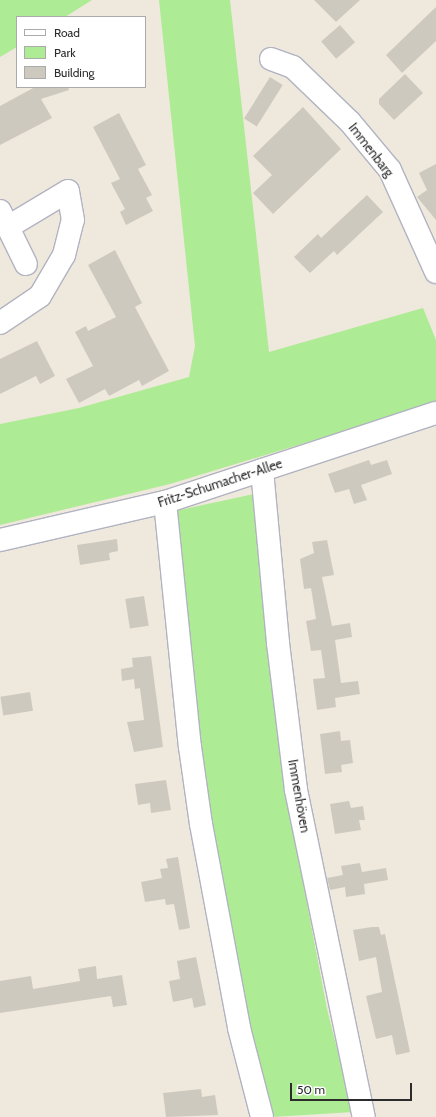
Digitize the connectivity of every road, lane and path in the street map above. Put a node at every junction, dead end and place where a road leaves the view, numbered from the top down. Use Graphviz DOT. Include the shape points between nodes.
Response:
graph roads {
  1 [pos="271,59"];
  2 [pos="4,219"];
  3 [pos="26,264"];
  4 [pos="436,272"];
  5 [pos="0,323"];
  6 [pos="436,413"];
  7 [pos="262,470"];
  8 [pos="165,502"];
  9 [pos="0,540"];
  10 [pos="262,1117"];
  11 [pos="364,1117"];
  1 -- 4 [label="street, Immenbarg" via="293,67 350,122 390,170"];
  2 -- 3 [label="street"];
  2 -- 5 [label="street" via="68,191 73,220 64,255 40,296"];
  6 -- 7 [label="street, Fritz-Schumacher-Allee"];
  7 -- 8 [label="street, Fritz-Schumacher-Allee"];
  7 -- 11 [label="street, Immenhöven" via="278,643 296,790"];
  8 -- 9 [label="street, Fritz-Schumacher-Allee"];
  8 -- 10 [label="street" via="190,747 201,824 239,1028"];
}
